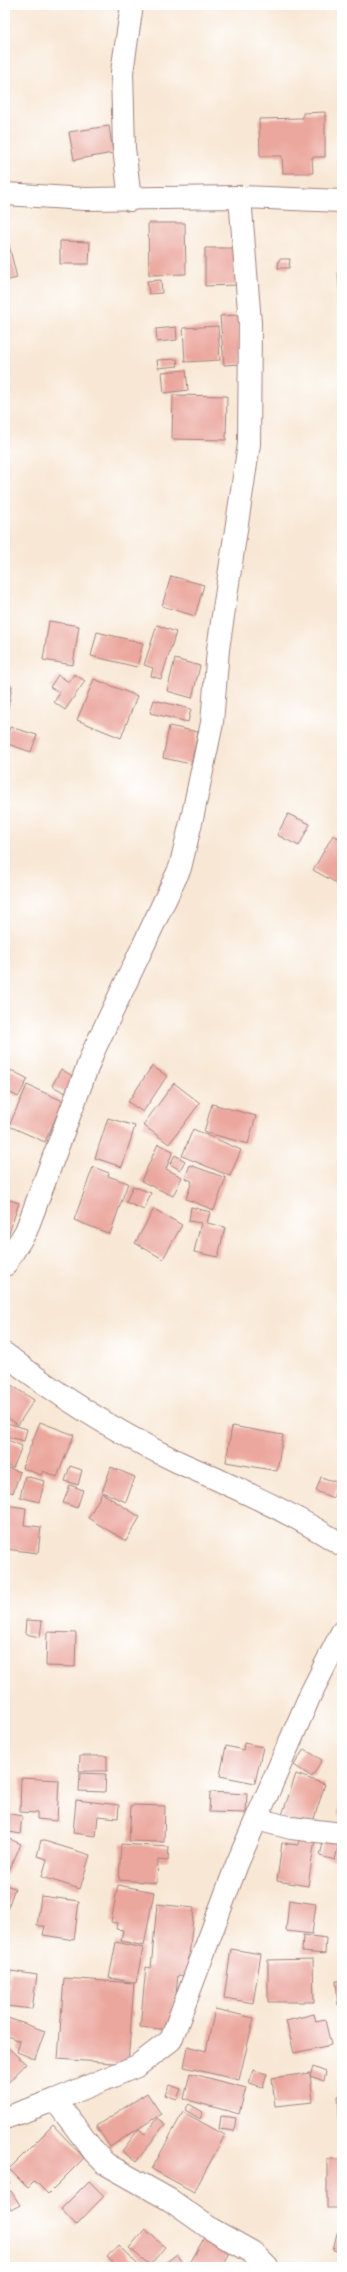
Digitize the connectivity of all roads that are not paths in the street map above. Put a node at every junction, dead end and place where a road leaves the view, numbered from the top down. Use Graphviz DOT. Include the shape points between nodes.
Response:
graph roads {
  1 [pos="132,5"];
  2 [pos="5,194"];
  3 [pos="240,197"];
  4 [pos="130,200"];
  5 [pos="342,201"];
  6 [pos="5,1265"];
  7 [pos="5,1354"];
  8 [pos="342,1545"];
  9 [pos="342,1632"];
  10 [pos="256,1819"];
  11 [pos="342,1834"];
  12 [pos="56,2100"];
  13 [pos="5,2118"];
  14 [pos="267,2267"];
  1 -- 4 [label="street" via="122,72 124,148"];
  2 -- 4 [label="street"];
  3 -- 4 [label="street"];
  3 -- 5 [label="street"];
  3 -- 6 [label="street" via="250,323 249,444 218,649 212,724 194,814 180,868 92,1052 26,1231"];
  7 -- 8 [label="street" via="92,1415 172,1459 304,1521"];
  9 -- 10 [label="street" via="311,1693"];
  10 -- 11 [label="street" via="291,1828"];
  10 -- 12 [label="street" via="170,2040 137,2066"];
  12 -- 13 [label="street"];
  12 -- 14 [label="street" via="106,2164 170,2200 211,2229 252,2252"];
}
